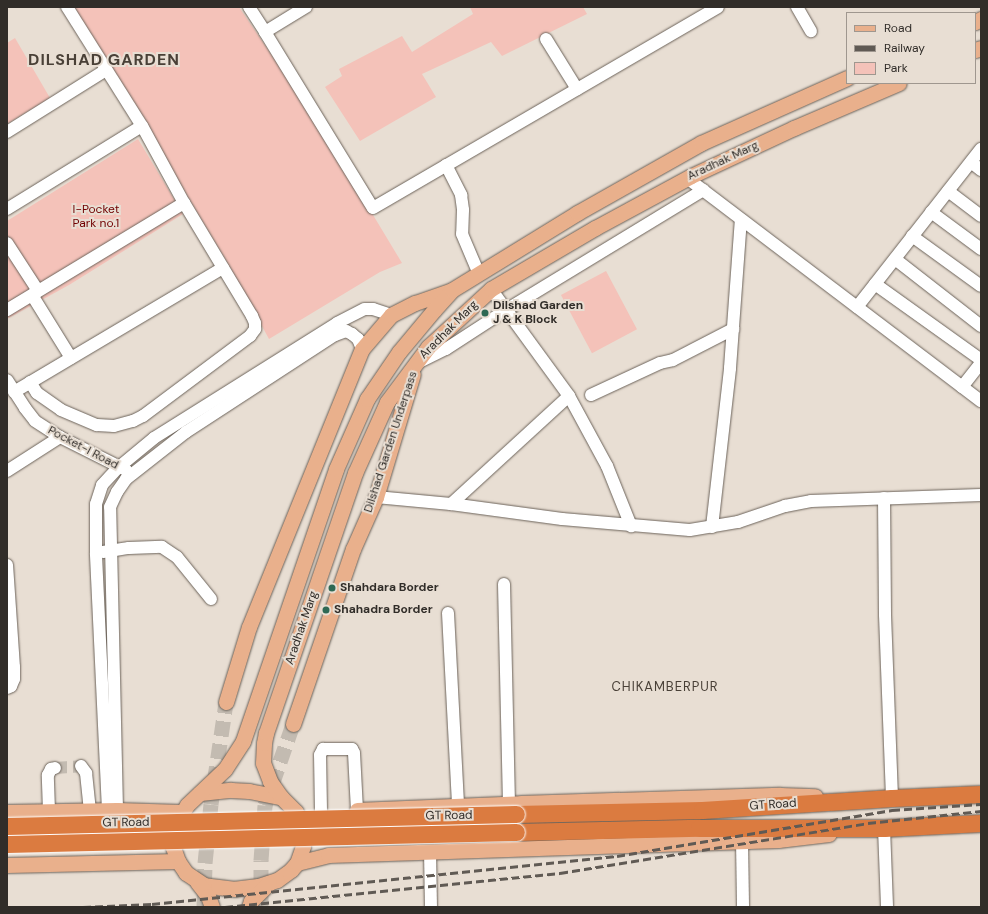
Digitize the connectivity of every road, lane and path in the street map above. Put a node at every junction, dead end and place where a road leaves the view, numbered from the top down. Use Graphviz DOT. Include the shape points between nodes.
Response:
graph roads {
  1 [pos="67,7"];
  2 [pos="249,7"];
  3 [pos="306,7"];
  4 [pos="718,7"];
  5 [pos="797,7"];
  6 [pos="811,31"];
  7 [pos="265,32"];
  8 [pos="546,39"];
  9 [pos="106,70"];
  10 [pos="846,78"];
  11 [pos="897,84"];
  12 [pos="577,90"];
  13 [pos="142,126"];
  14 [pos="7,132"];
  15 [pos="981,149"];
  16 [pos="677,156"];
  17 [pos="971,162"];
  18 [pos="446,165"];
  19 [pos="981,170"];
  20 [pos="687,178"];
  21 [pos="703,190"];
  22 [pos="948,191"];
  23 [pos="658,193"];
  24 [pos="184,203"];
  25 [pos="7,209"];
  26 [pos="931,212"];
  27 [pos="981,216"];
  28 [pos="741,219"];
  29 [pos="912,236"];
  30 [pos="7,243"];
  31 [pos="981,249"];
  32 [pos="895,259"];
  33 [pos="223,268"];
  34 [pos="479,274"];
  35 [pos="875,284"];
  36 [pos="981,286"];
  37 [pos="492,289"];
  38 [pos="452,290"];
  39 [pos="35,293"];
  40 [pos="857,307"];
  41 [pos="7,310"];
  42 [pos="506,310"];
  43 [pos="391,315"];
  44 [pos="981,326"];
  45 [pos="338,328"];
  46 [pos="733,329"];
  47 [pos="362,349"];
  48 [pos="71,358"];
  49 [pos="981,362"];
  50 [pos="416,363"];
  51 [pos="7,380"];
  52 [pos="30,382"];
  53 [pos="962,387"];
  54 [pos="14,392"];
  55 [pos="591,395"];
  56 [pos="569,396"];
  57 [pos="981,401"];
  58 [pos="203,414"];
  59 [pos="60,437"];
  60 [pos="119,467"];
  61 [pos="7,471"];
  62 [pos="134,473"];
  63 [pos="981,495"];
  64 [pos="376,497"];
  65 [pos="884,498"];
  66 [pos="451,504"];
  67 [pos="631,526"];
  68 [pos="712,527"];
  69 [pos="110,551"];
  70 [pos="96,553"];
  71 [pos="7,565"];
  72 [pos="504,584"];
  73 [pos="211,599"];
  74 [pos="448,613"];
  75 [pos="7,688"];
  76 [pos="226,702"];
  77 [pos="293,724"];
  78 [pos="81,766"];
  79 [pos="56,768"];
  80 [pos="200,793"];
  81 [pos="981,794"];
  82 [pos="281,797"];
  83 [pos="892,798"];
  84 [pos="458,806"];
  85 [pos="513,809"];
  86 [pos="90,810"];
  87 [pos="113,810"];
  88 [pos="357,810"];
  89 [pos="49,811"];
  90 [pos="321,811"];
  91 [pos="7,812"];
  92 [pos="181,812"];
  93 [pos="296,812"];
  94 [pos="981,823"];
  95 [pos="7,826"];
  96 [pos="882,828"];
  97 [pos="742,841"];
  98 [pos="7,844"];
  99 [pos="430,851"];
  100 [pos="178,861"];
  101 [pos="297,863"];
  102 [pos="7,865"];
  103 [pos="198,882"];
  104 [pos="269,883"];
  105 [pos="212,907"];
  106 [pos="249,907"];
  107 [pos="431,907"];
  108 [pos="743,907"];
  109 [pos="887,907"];
  1 -- 9 [label="street"];
  2 -- 7 [label="street"];
  3 -- 7 [label="street"];
  4 -- 12 [label="street"];
  5 -- 6 [label="street"];
  7 -- 18 [label="street" via="373,208"];
  8 -- 12 [label="street"];
  9 -- 13 [label="street"];
  9 -- 14 [label="street"];
  10 -- 16 [label="main road, Aradhak Marg" via="700,143"];
  11 -- 20 [label="main road, Aradhak Marg"];
  12 -- 18 [label="street"];
  13 -- 24 [label="street"];
  13 -- 25 [label="street"];
  15 -- 17 [label="street"];
  16 -- 23 [label="main road" via="687,158 689,164 666,179"];
  16 -- 34 [label="main road, Aradhak Marg" via="577,213"];
  17 -- 19 [label="street"];
  17 -- 22 [label="street"];
  18 -- 34 [label="street" via="461,195 462,234"];
  20 -- 21 [label="street"];
  20 -- 23 [label="main road, Aradhak Marg"];
  21 -- 28 [label="street"];
  21 -- 42 [label="street"];
  22 -- 26 [label="street"];
  22 -- 27 [label="street"];
  23 -- 37 [label="main road, Aradhak Marg"];
  24 -- 33 [label="street"];
  24 -- 39 [label="street"];
  26 -- 29 [label="street"];
  26 -- 31 [label="street"];
  28 -- 40 [label="street"];
  28 -- 46 [label="street"];
  29 -- 32 [label="street"];
  29 -- 36 [label="street"];
  30 -- 39 [label="street"];
  32 -- 35 [label="street"];
  32 -- 44 [label="street"];
  33 -- 48 [label="street"];
  33 -- 52 [label="street" via="252,316 255,328 250,336 143,416 114,426 97,425 61,410 37,393"];
  34 -- 38 [label="main road, Aradhak Marg"];
  35 -- 40 [label="street"];
  35 -- 49 [label="street"];
  37 -- 42 [label="street"];
  37 -- 50 [label="main road, Aradhak Marg" via="428,347"];
  38 -- 43 [label="main road, Aradhak Marg" via="415,303"];
  38 -- 80 [label="main road, Aradhak Marg" via="399,352 367,399 336,469 243,741 225,770"];
  39 -- 41 [label="street"];
  39 -- 48 [label="street"];
  40 -- 53 [label="street"];
  42 -- 50 [label="street" via="446,348"];
  42 -- 56 [label="street"];
  43 -- 45 [label="street" via="365,309"];
  43 -- 47 [label="main road, Aradhak Marg"];
  45 -- 47 [label="street" via="352,334"];
  45 -- 58 [label="street"];
  46 -- 55 [label="street" via="673,360 660,363"];
  46 -- 68 [label="street"];
  47 -- 76 [label="main road" via="249,628"];
  48 -- 52 [label="street"];
  49 -- 53 [label="street"];
  50 -- 64 [label="main road, Dilshad Garden Underpass"];
  50 -- 82 [label="main road, Aradhak Marg" via="387,402 355,473 266,734 263,753 265,767 270,781"];
  51 -- 54 [label="street, Pocket-I Road"];
  52 -- 54 [label="street"];
  53 -- 57 [label="street"];
  54 -- 59 [label="street, Pocket-I Road" via="24,408 36,420"];
  56 -- 66 [label="street"];
  56 -- 67 [label="street" via="607,466"];
  58 -- 60 [label="street" via="154,438"];
  58 -- 62 [label="street" via="186,432"];
  59 -- 60 [label="street, Pocket-I Road"];
  59 -- 61 [label="street"];
  60 -- 62 [label="street, Pocket-I Road"];
  60 -- 70 [label="street" via="102,485 98,494"];
  62 -- 69 [label="street" via="126,479 110,507"];
  63 -- 65 [label="street"];
  64 -- 66 [label="street"];
  64 -- 77 [label="main road, Dilshad Garden Underpass" via="353,549"];
  65 -- 68 [label="street" via="811,501"];
  65 -- 83 [label="street" via="885,615"];
  66 -- 67 [label="street"];
  67 -- 68 [label="street" via="690,530"];
  69 -- 70 [label="street"];
  69 -- 73 [label="street" via="162,547 177,557"];
  69 -- 87 [label="street" via="115,651"];
  70 -- 87 [label="street"];
  71 -- 75 [label="street" via="14,679"];
  72 -- 85 [label="street"];
  74 -- 84 [label="street"];
  78 -- 86 [label="street" via="86,773"];
  79 -- 89 [label="street" via="51,769 48,775"];
  80 -- 82 [label="main road" via="231,790"];
  80 -- 92 [label="main road"];
  81 -- 83 [label="highway, GT Road"];
  82 -- 93 [label="main road"];
  83 -- 85 [label="main road, GT Road" via="780,795"];
  83 -- 85 [label="highway, GT Road" via="702,810 598,813"];
  84 -- 85 [label="main road, GT Road"];
  84 -- 88 [label="main road, GT Road"];
  85 -- 95 [label="highway, GT Road, bridge"];
  86 -- 87 [label="main road, GT Road"];
  86 -- 89 [label="main road, GT Road"];
  87 -- 92 [label="main road, GT Road"];
  88 -- 90 [label="main road, GT Road"];
  88 -- 90 [label="street" via="354,753 352,750 323,749 320,755"];
  89 -- 91 [label="main road, GT Road"];
  90 -- 93 [label="main road, GT Road"];
  92 -- 100 [label="main road" via="173,832 173,847"];
  93 -- 101 [label="main road" via="302,824 304,837"];
  94 -- 96 [label="highway, GT Road"];
  96 -- 97 [label="main road, GT Road" via="778,840"];
  96 -- 98 [label="highway, GT Road, bridge" via="699,828"];
  96 -- 109 [label="street"];
  97 -- 99 [label="main road, GT Road"];
  97 -- 108 [label="street"];
  99 -- 101 [label="main road, GT Road" via="328,855"];
  99 -- 107 [label="street"];
  100 -- 102 [label="main road"];
  100 -- 103 [label="main road" via="186,873"];
  101 -- 104 [label="main road" via="285,876"];
  103 -- 104 [label="main road" via="212,887 235,889"];
  103 -- 105 [label="main road"];
  104 -- 106 [label="main road" via="251,901"];
}
